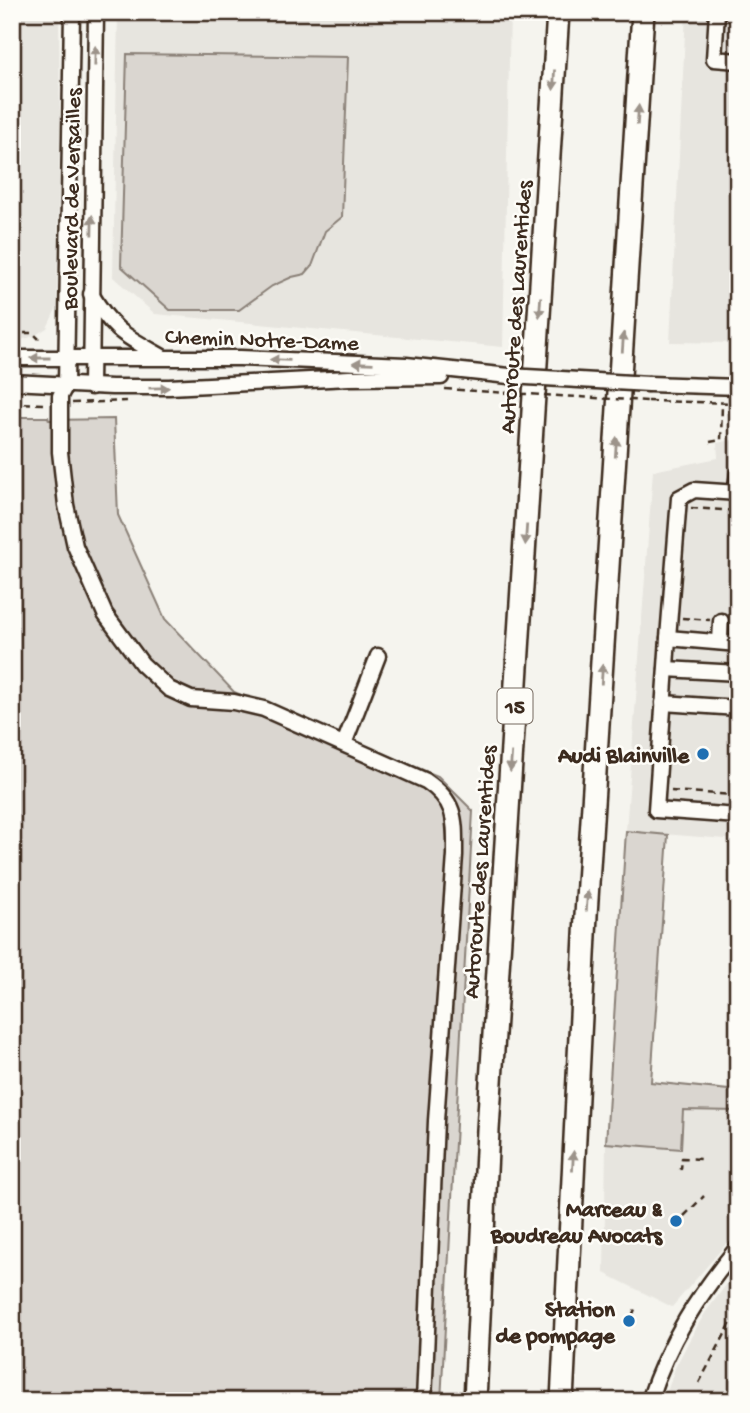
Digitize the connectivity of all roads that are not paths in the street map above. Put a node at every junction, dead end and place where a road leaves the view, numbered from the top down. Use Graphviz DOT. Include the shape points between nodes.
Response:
graph roads {
  1 [pos="72,12"];
  2 [pos="96,12"];
  3 [pos="558,12"];
  4 [pos="643,12"];
  5 [pos="717,12"];
  6 [pos="738,61"];
  7 [pos="91,293"];
  8 [pos="12,358"];
  9 [pos="67,358"];
  10 [pos="90,358"];
  11 [pos="164,358"];
  12 [pos="509,376"];
  13 [pos="12,382"];
  14 [pos="66,385"];
  15 [pos="91,387"];
  16 [pos="738,387"];
  17 [pos="738,474"];
  18 [pos="737,493"];
  19 [pos="721,621"];
  20 [pos="668,638"];
  21 [pos="720,642"];
  22 [pos="738,644"];
  23 [pos="378,656"];
  24 [pos="666,669"];
  25 [pos="738,673"];
  26 [pos="663,703"];
  27 [pos="735,712"];
  28 [pos="344,744"];
  29 [pos="738,816"];
  30 [pos="738,1247"];
  31 [pos="424,1401"];
  32 [pos="475,1401"];
  33 [pos="562,1401"];
  34 [pos="649,1401"];
  1 -- 9 [label="street, Boulevard de Versailles"];
  7 -- 2 [label="street, Boulevard de Versailles, one-way"];
  3 -- 32 [label="highway, Autoroute des Laurentides / 15, one-way"];
  33 -- 4 [label="highway, one-way" via="586,915"];
  5 -- 6 [label="street" via="714,59"];
  7 -- 10 [label="street, Boulevard de Versailles"];
  7 -- 11 [label="street" via="121,334"];
  9 -- 8 [label="street, Chemin Notre-Dame, one-way"];
  9 -- 10 [label="street, Chemin Notre-Dame"];
  9 -- 14 [label="street, Boulevard de Versailles"];
  10 -- 11 [label="street, Chemin Notre-Dame"];
  10 -- 15 [label="street, Boulevard de Versailles"];
  12 -- 11 [label="street, Chemin Notre-Dame, one-way" via="406,365"];
  15 -- 12 [label="street, Chemin Notre-Dame, one-way"];
  12 -- 16 [label="street, Chemin Notre-Dame, bridge"];
  13 -- 14 [label="street, Chemin Notre-Dame"];
  14 -- 15 [label="street, Chemin Notre-Dame"];
  14 -- 28 [label="street, Boulevard de Versailles" via="60,396 60,452 69,524 88,580 130,651 180,695 249,705"];
  17 -- 18 [label="street"];
  18 -- 20 [label="street" via="694,490 679,498"];
  19 -- 21 [label="street"];
  20 -- 21 [label="street"];
  20 -- 24 [label="street"];
  21 -- 22 [label="street"];
  23 -- 28 [label="street"];
  24 -- 25 [label="street"];
  24 -- 26 [label="street"];
  26 -- 27 [label="street"];
  26 -- 29 [label="street" via="656,810"];
  28 -- 31 [label="street, Boulevard de Versailles" via="426,780 444,795 454,816"];
  30 -- 34 [label="street" via="684,1321"];
}
